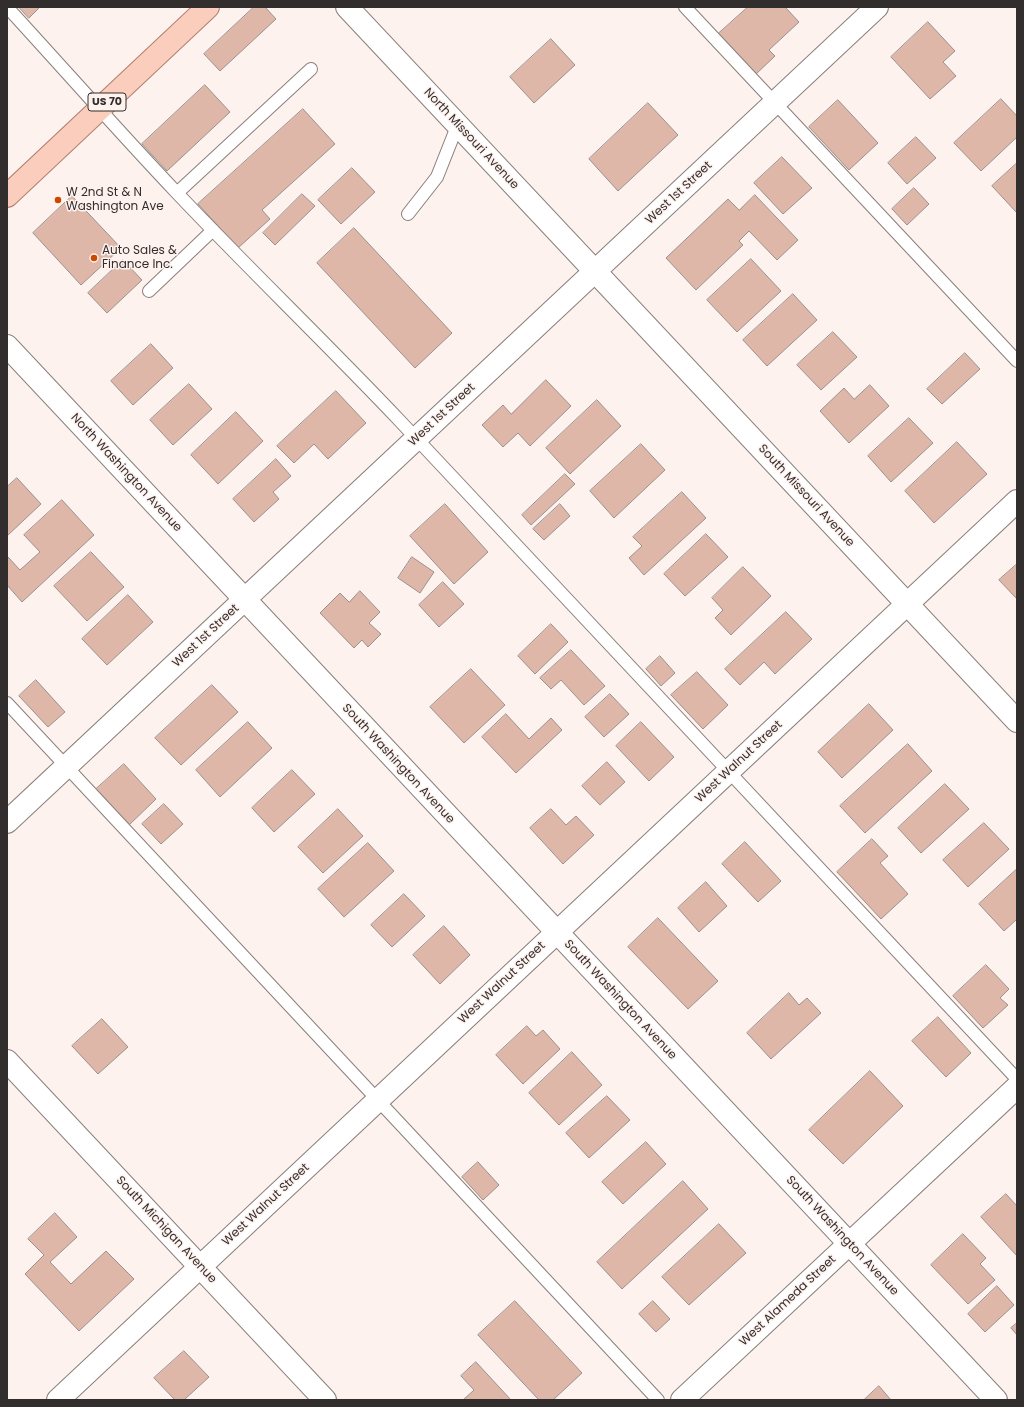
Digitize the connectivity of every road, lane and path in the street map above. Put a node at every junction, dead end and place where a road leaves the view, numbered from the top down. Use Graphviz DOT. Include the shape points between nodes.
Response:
graph roads {
  1 [pos="7,7"];
  2 [pos="208,7"];
  3 [pos="347,7"];
  4 [pos="685,7"];
  5 [pos="877,7"];
  6 [pos="311,70"];
  7 [pos="775,103"];
  8 [pos="99,110"];
  9 [pos="458,124"];
  10 [pos="177,193"];
  11 [pos="7,196"];
  12 [pos="408,214"];
  13 [pos="213,230"];
  14 [pos="596,271"];
  15 [pos="149,291"];
  16 [pos="7,346"];
  17 [pos="1017,361"];
  18 [pos="416,439"];
  19 [pos="1017,501"];
  20 [pos="245,600"];
  21 [pos="907,604"];
  22 [pos="7,703"];
  23 [pos="1017,721"];
  24 [pos="67,767"];
  25 [pos="728,772"];
  26 [pos="7,822"];
  27 [pos="557,932"];
  28 [pos="7,1061"];
  29 [pos="1017,1079"];
  30 [pos="1017,1087"];
  31 [pos="378,1100"];
  32 [pos="850,1244"];
  33 [pos="200,1267"];
  34 [pos="58,1400"];
  35 [pos="325,1400"];
  36 [pos="658,1400"];
  37 [pos="682,1400"];
  38 [pos="996,1400"];
  1 -- 8 [label="lane"];
  2 -- 8 [label="main road, US 70"];
  3 -- 9 [label="street, North Missouri Avenue"];
  4 -- 7 [label="lane"];
  5 -- 7 [label="street, West 1st Street"];
  6 -- 10 [label="lane"];
  7 -- 14 [label="street, West 1st Street"];
  7 -- 17 [label="lane"];
  8 -- 10 [label="lane"];
  8 -- 11 [label="main road, US 70"];
  9 -- 12 [label="lane" via="437,177"];
  9 -- 14 [label="street, North Missouri Avenue"];
  10 -- 13 [label="lane"];
  13 -- 15 [label="lane"];
  13 -- 18 [label="lane"];
  14 -- 18 [label="street, West 1st Street"];
  14 -- 21 [label="street, South Missouri Avenue"];
  16 -- 20 [label="street, North Washington Avenue"];
  18 -- 20 [label="street, West 1st Street"];
  18 -- 25 [label="lane"];
  19 -- 21 [label="street, West Walnut Street"];
  20 -- 24 [label="street, West 1st Street"];
  20 -- 27 [label="street, South Washington Avenue"];
  21 -- 23 [label="street, South Missouri Avenue"];
  21 -- 25 [label="street, West Walnut Street"];
  22 -- 24 [label="lane"];
  24 -- 26 [label="street, West 1st Street"];
  24 -- 31 [label="lane"];
  25 -- 27 [label="street, West Walnut Street"];
  25 -- 29 [label="lane"];
  27 -- 31 [label="street, West Walnut Street"];
  27 -- 32 [label="street, South Washington Avenue"];
  28 -- 33 [label="street, South Michigan Avenue"];
  30 -- 32 [label="street, West Alameda Street"];
  31 -- 33 [label="street, West Walnut Street"];
  31 -- 36 [label="lane"];
  32 -- 37 [label="street, West Alameda Street"];
  32 -- 38 [label="street, South Washington Avenue"];
  33 -- 34 [label="street, West Walnut Street"];
  33 -- 35 [label="street, South Michigan Avenue"];
}
